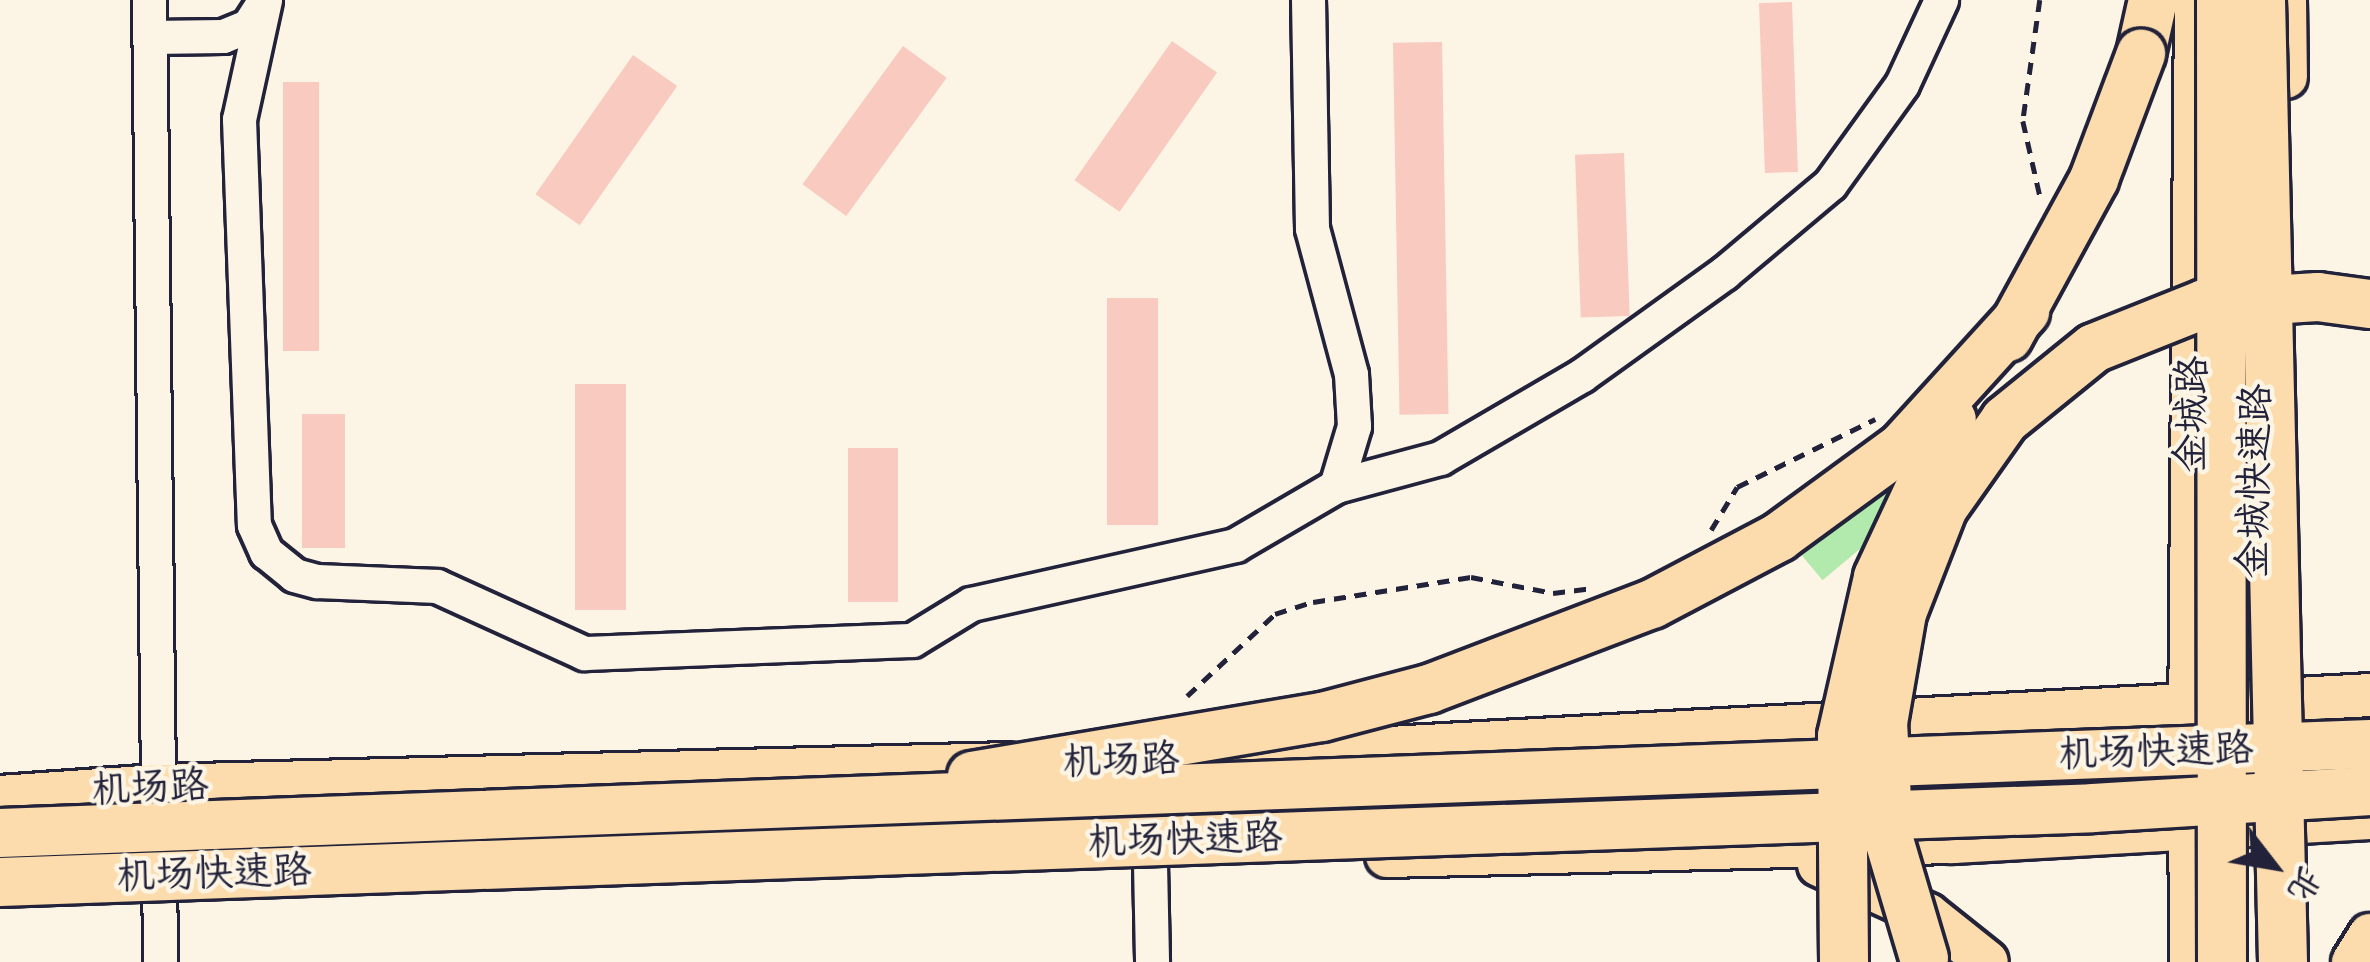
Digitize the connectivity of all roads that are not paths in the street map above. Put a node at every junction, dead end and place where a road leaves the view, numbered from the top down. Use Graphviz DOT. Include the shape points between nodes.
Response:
graph roads {
  1 [pos="149,0"];
  2 [pos="265,0"];
  3 [pos="1308,0"];
  4 [pos="1941,0"];
  5 [pos="2153,0"];
  6 [pos="2196,0"];
  7 [pos="2221,0"];
  8 [pos="2260,0"];
  9 [pos="2285,0"];
  10 [pos="149,37"];
  11 [pos="2370,304"];
  12 [pos="2025,312"];
  13 [pos="1336,486"];
  14 [pos="2370,694"];
  15 [pos="2294,697"];
  16 [pos="2190,704"];
  17 [pos="2370,744"];
  18 [pos="1148,760"];
  19 [pos="158,786"];
  20 [pos="2370,791"];
  21 [pos="0,797"];
  22 [pos="864,802"];
  23 [pos="2093,808"];
  24 [pos="2370,814"];
  25 [pos="2291,822"];
  26 [pos="2190,827"];
  27 [pos="0,833"];
  28 [pos="1760,848"];
  29 [pos="1149,862"];
  30 [pos="0,881"];
  31 [pos="158,890"];
  32 [pos="0,897"];
  33 [pos="2370,935"];
  34 [pos="160,962"];
  35 [pos="1152,962"];
  36 [pos="1844,962"];
  37 [pos="1926,962"];
  38 [pos="1987,962"];
  39 [pos="2192,962"];
  40 [pos="2222,962"];
  41 [pos="2250,962"];
  42 [pos="2286,962"];
  43 [pos="2353,962"];
  1 -- 10 [label="street"];
  2 -- 10 [label="street" via="248,26 223,36"];
  2 -- 13 [label="street" via="239,119 254,525 266,552 294,575 437,586 584,653 912,640 971,604 1235,545"];
  3 -- 13 [label="street" via="1312,228 1352,374 1354,426"];
  4 -- 13 [label="street" via="1902,84 1830,184 1724,273 1582,375 1440,458"];
  5 -- 12 [label="highway, bridge" via="2094,179"];
  6 -- 16 [label="main road, 金城路"];
  7 -- 40 [label="highway, 金城快速路, bridge"];
  8 -- 41 [label="highway, 金城快速路, bridge"];
  8 -- 42 [label="highway, bridge"];
  9 -- 15 [label="main road"];
  10 -- 19 [label="street"];
  11 -- 37 [label="highway, bridge" via="2318,297 2204,304 2094,348 2005,420 1942,508 1902,613 1883,723 1889,840"];
  12 -- 22 [label="highway, bridge" via="1902,447 1779,537 1652,604 1448,682 1322,717 1027,763"];
  12 -- 36 [label="highway, bridge" via="1931,450 1878,578 1842,736"];
  14 -- 15 [label="main road, 机场路"];
  15 -- 16 [label="main road, 机场路"];
  15 -- 25 [label="main road"];
  16 -- 18 [label="main road, 机场路"];
  16 -- 26 [label="main road, 金城路"];
  17 -- 22 [label="highway, 机场快速路, bridge"];
  18 -- 19 [label="main road, 机场路"];
  18 -- 29 [label="street"];
  19 -- 21 [label="main road, 机场路"];
  19 -- 31 [label="street"];
  20 -- 23 [label="highway, 机场快速路, bridge"];
  22 -- 27 [label="highway, 机场快速路, bridge"];
  23 -- 24 [label="highway, bridge"];
  23 -- 30 [label="highway, 机场快速路, bridge"];
  24 -- 25 [label="main road"];
  25 -- 26 [label="main road"];
  25 -- 42 [label="main road"];
  26 -- 28 [label="main road"];
  26 -- 39 [label="main road, 金城路"];
  28 -- 29 [label="main road"];
  28 -- 38 [label="main road" via="1928,915"];
  29 -- 31 [label="main road"];
  29 -- 35 [label="street"];
  31 -- 32 [label="main road"];
  31 -- 34 [label="street"];
  33 -- 43 [label="main road"];
}
